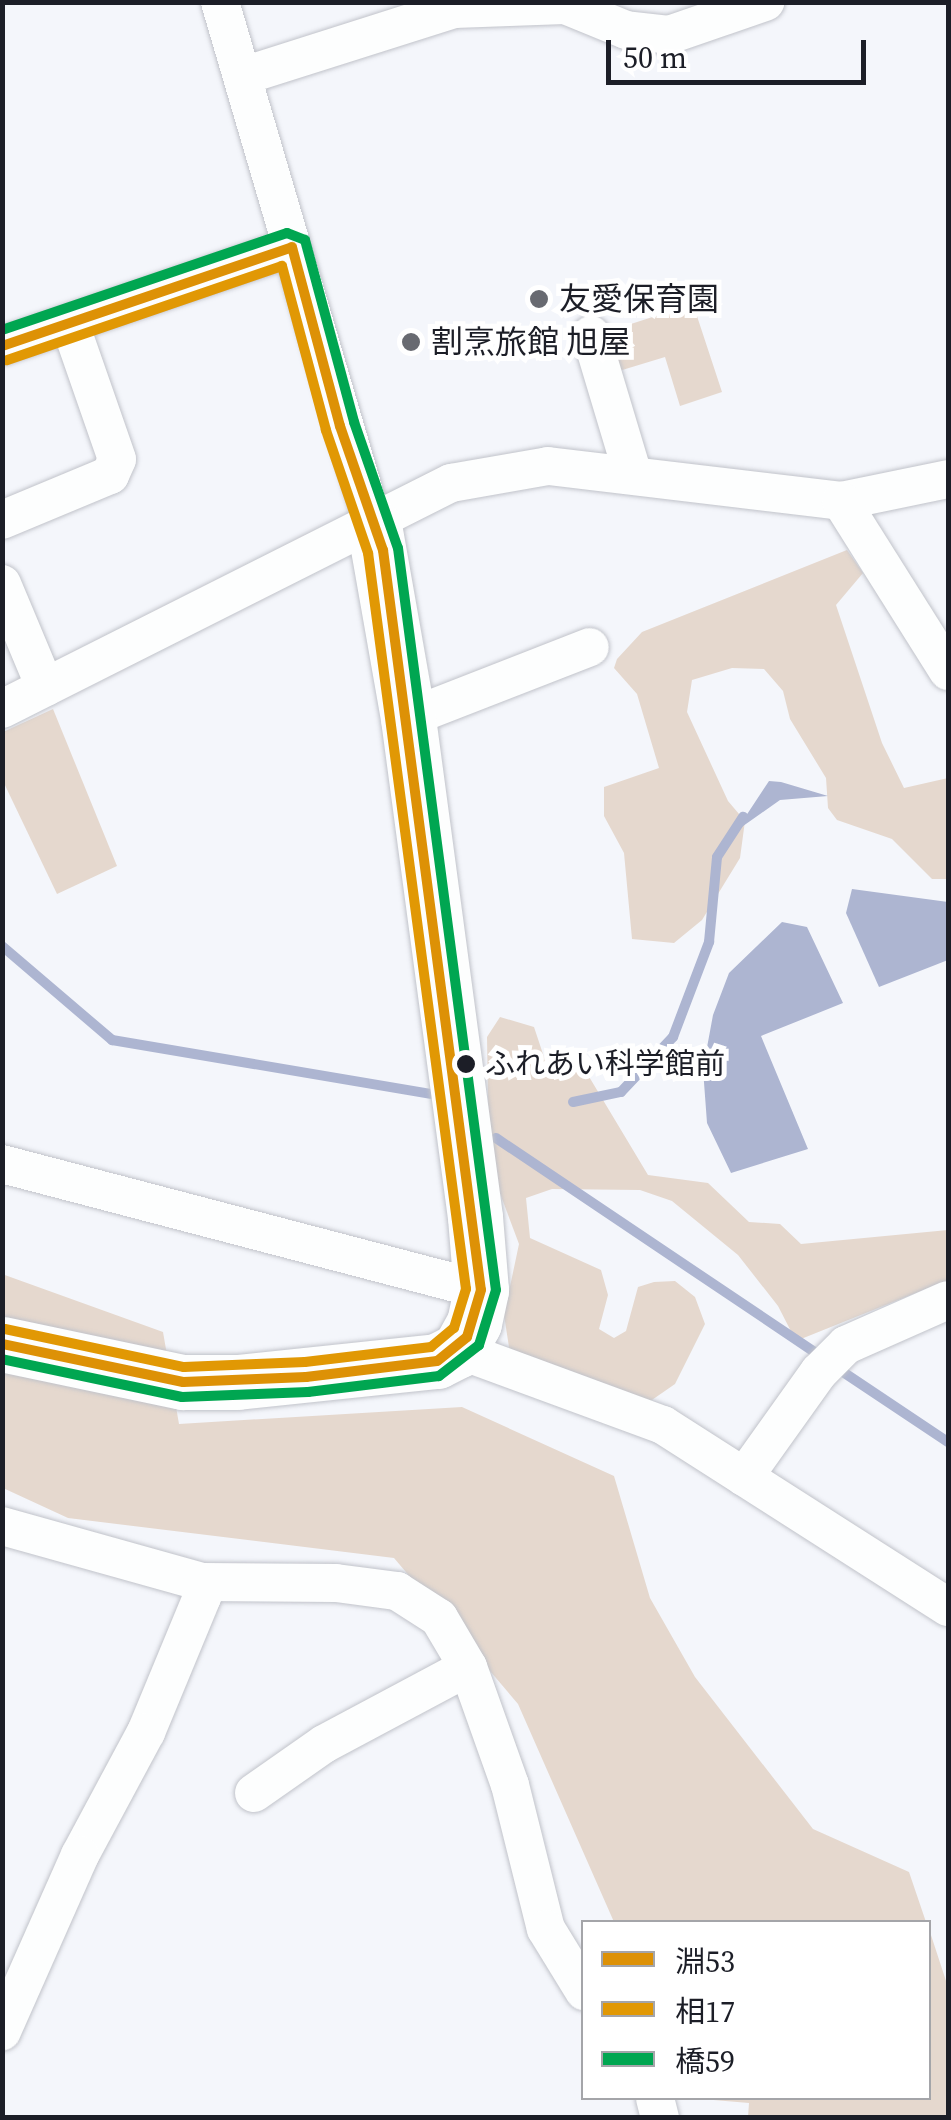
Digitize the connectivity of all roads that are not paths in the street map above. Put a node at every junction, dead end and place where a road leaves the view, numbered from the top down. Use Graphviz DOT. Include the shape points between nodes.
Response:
graph roads {
  1 [pos="220,2"];
  2 [pos="765,2"];
  3 [pos="243,76"];
  4 [pos="292,247"];
  5 [pos="70,324"];
  6 [pos="591,334"];
  7 [pos="2,346"];
  8 [pos="633,474"];
  9 [pos="948,479"];
  10 [pos="841,502"];
  11 [pos="2,520"];
  12 [pos="374,526"];
  13 [pos="2,584"];
  14 [pos="590,647"];
  15 [pos="948,671"];
  16 [pos="46,687"];
  17 [pos="2,708"];
  18 [pos="408,718"];
  19 [pos="2,1164"];
  20 [pos="480,1290"];
  21 [pos="948,1300"];
  22 [pos="2,1344"];
  23 [pos="459,1350"];
  24 [pos="744,1477"];
  25 [pos="2,1526"];
  26 [pos="202,1582"];
  27 [pos="948,1608"];
  28 [pos="468,1667"];
  29 [pos="254,1793"];
  30 [pos="581,1985"];
  31 [pos="2,2031"];
  1 -- 3 [label="street"];
  2 -- 3 [label="street" via="668,36 626,30 565,6 454,9"];
  3 -- 4 [label="street"];
  4 -- 5 [label="street"];
  4 -- 12 [label="street"];
  5 -- 7 [label="street"];
  5 -- 11 [label="street" via="117,459 110,475"];
  6 -- 8 [label="street"];
  8 -- 10 [label="street"];
  8 -- 12 [label="street" via="548,466 474,474"];
  9 -- 10 [label="street"];
  10 -- 15 [label="street"];
  12 -- 16 [label="street"];
  12 -- 18 [label="street"];
  13 -- 16 [label="street"];
  14 -- 18 [label="street"];
  16 -- 17 [label="street"];
  18 -- 20 [label="street"];
  19 -- 20 [label="street"];
  20 -- 23 [label="street"];
  21 -- 24 [label="street" via="846,1345"];
  22 -- 23 [label="street" via="183,1382 437,1361"];
  23 -- 24 [label="street" via="663,1425"];
  24 -- 27 [label="street"];
  25 -- 26 [label="street"];
  26 -- 28 [label="street" via="336,1583 397,1591 438,1618"];
  26 -- 31 [label="street" via="199,1612 154,1715 80,1855"];
  28 -- 29 [label="street" via="324,1744"];
  28 -- 30 [label="street" via="510,1785 546,1929"];
}
